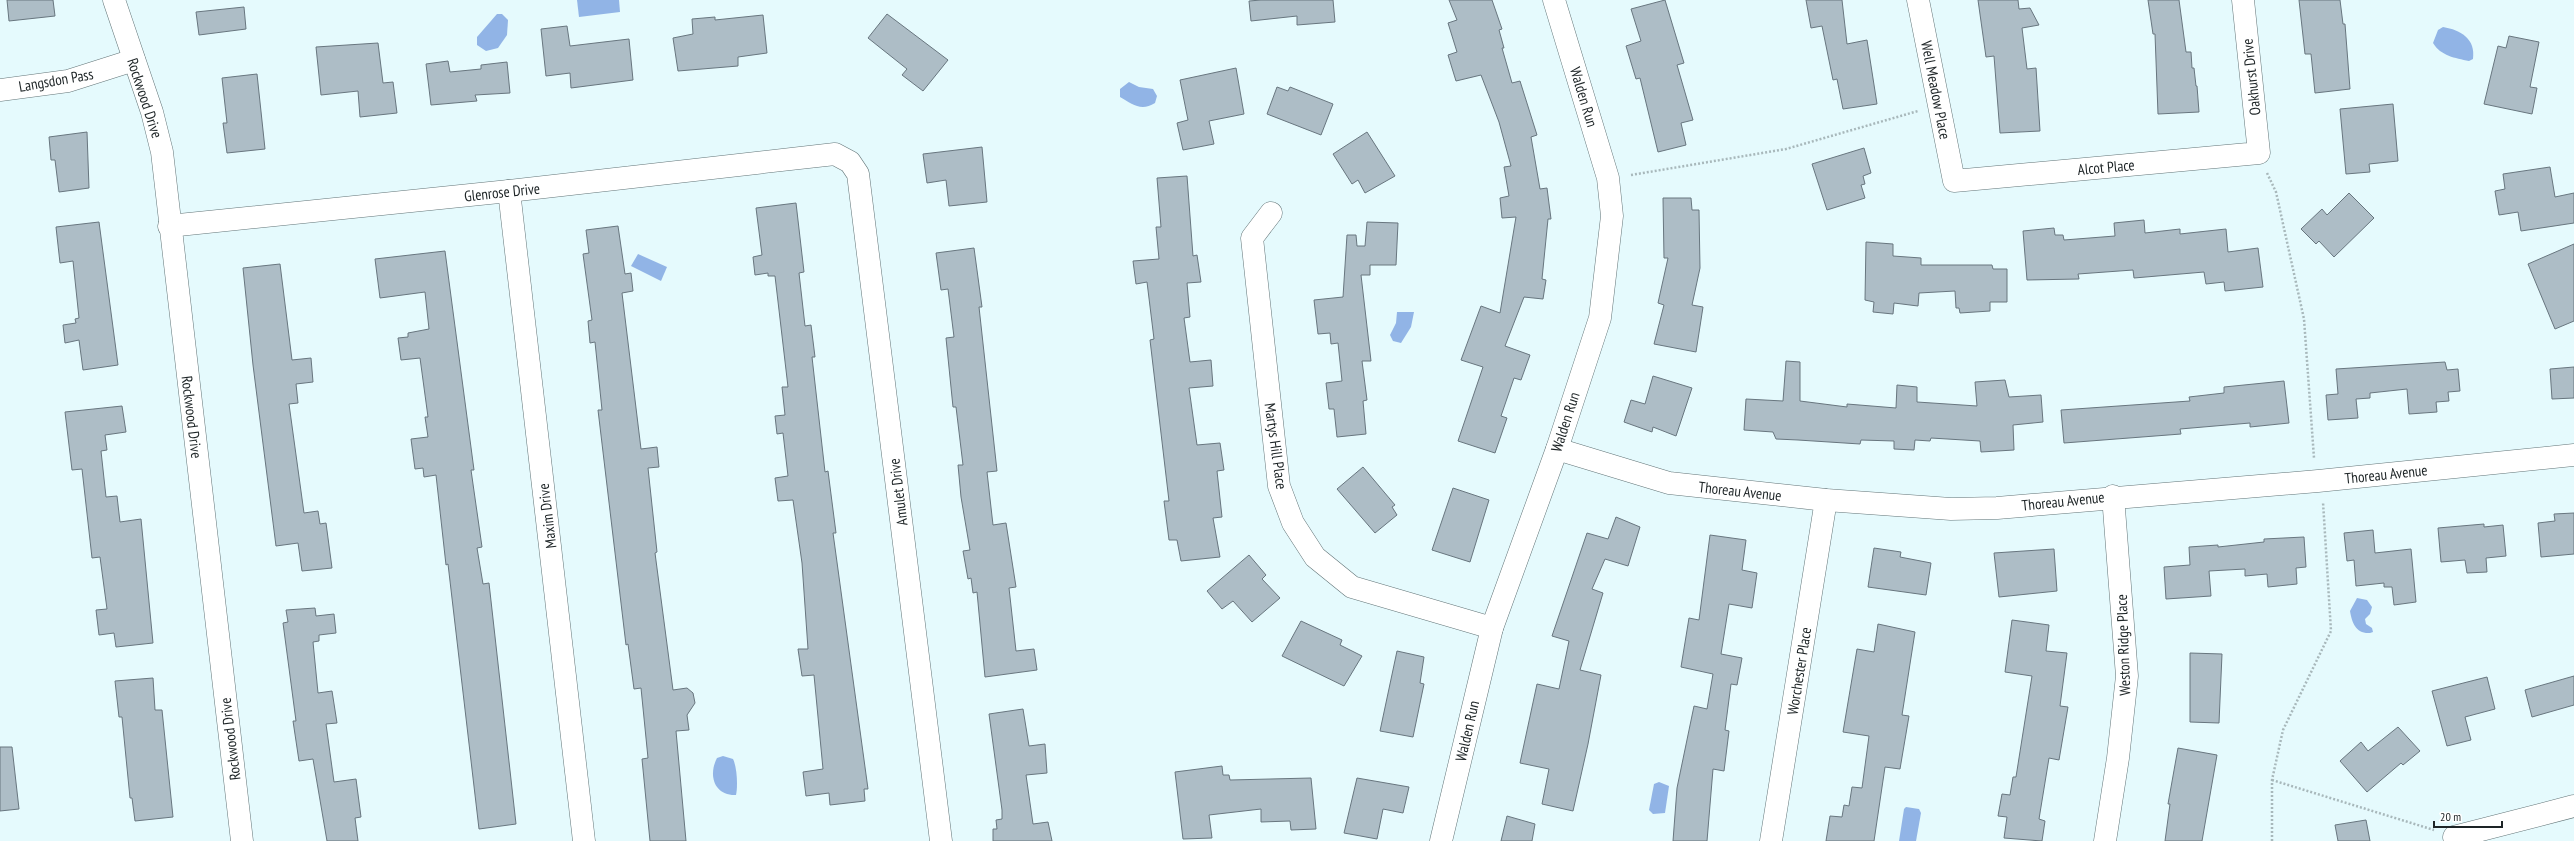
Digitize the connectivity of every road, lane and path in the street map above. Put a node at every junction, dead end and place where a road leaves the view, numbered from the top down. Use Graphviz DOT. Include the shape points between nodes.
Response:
graph roads {
  1 [pos="114,0"];
  2 [pos="1554,0"];
  3 [pos="1918,0"];
  4 [pos="2243,0"];
  5 [pos="134,60"];
  6 [pos="0,90"];
  7 [pos="1940,105"];
  8 [pos="2259,153"];
  9 [pos="835,154"];
  10 [pos="1608,178"];
  11 [pos="1954,181"];
  12 [pos="509,191"];
  13 [pos="1271,213"];
  14 [pos="169,226"];
  15 [pos="1557,450"];
  16 [pos="2574,455"];
  17 [pos="2318,481"];
  18 [pos="2113,496"];
  19 [pos="1826,500"];
  20 [pos="1492,628"];
  21 [pos="2272,780"];
  22 [pos="2574,806"];
  23 [pos="2454,837"];
  24 [pos="242,841"];
  25 [pos="584,841"];
  26 [pos="941,841"];
  27 [pos="1441,841"];
  28 [pos="1771,841"];
  29 [pos="2105,841"];
  30 [pos="2272,841"];
  1 -- 5 [label="street, Rockwood Drive"];
  2 -- 10 [label="street, Walden Run"];
  3 -- 7 [label="street, Well Meadow Place"];
  4 -- 8 [label="street, Oakhurst Drive"];
  5 -- 6 [label="street, Langsdon Pass" via="68,81"];
  5 -- 14 [label="street, Rockwood Drive" via="152,112 162,152"];
  7 -- 10 [label="path" via="1786,149"];
  7 -- 11 [label="street, Well Meadow Place"];
  8 -- 11 [label="street, Alcot Place"];
  8 -- 17 [label="path" via="2276,192 2304,319"];
  9 -- 12 [label="street, Glenrose Drive"];
  9 -- 26 [label="street, Amulet Drive" via="850,162 858,174"];
  10 -- 15 [label="street, Walden Run" via="1612,216 1600,318"];
  12 -- 14 [label="street, Glenrose Drive"];
  12 -- 25 [label="street, Maxim Drive"];
  13 -- 20 [label="street, Martys Hill Place" via="1252,238 1279,486 1293,523 1315,557 1352,587"];
  14 -- 24 [label="street, Rockwood Drive"];
  15 -- 19 [label="street, Thoreau Avenue" via="1669,483"];
  15 -- 20 [label="street, Walden Run"];
  16 -- 17 [label="street, Thoreau Avenue"];
  17 -- 18 [label="street, Thoreau Avenue"];
  17 -- 21 [label="path" via="2323,500 2331,632 2283,730"];
  18 -- 19 [label="street, Thoreau Avenue" via="1974,508"];
  18 -- 29 [label="street, Weston Ridge Place" via="2127,676 2124,715"];
  19 -- 28 [label="street, Worchester Place"];
  20 -- 27 [label="street, Walden Run"];
  21 -- 23 [label="path"];
  21 -- 30 [label="path"];
  22 -- 23 [label="street"];
}
